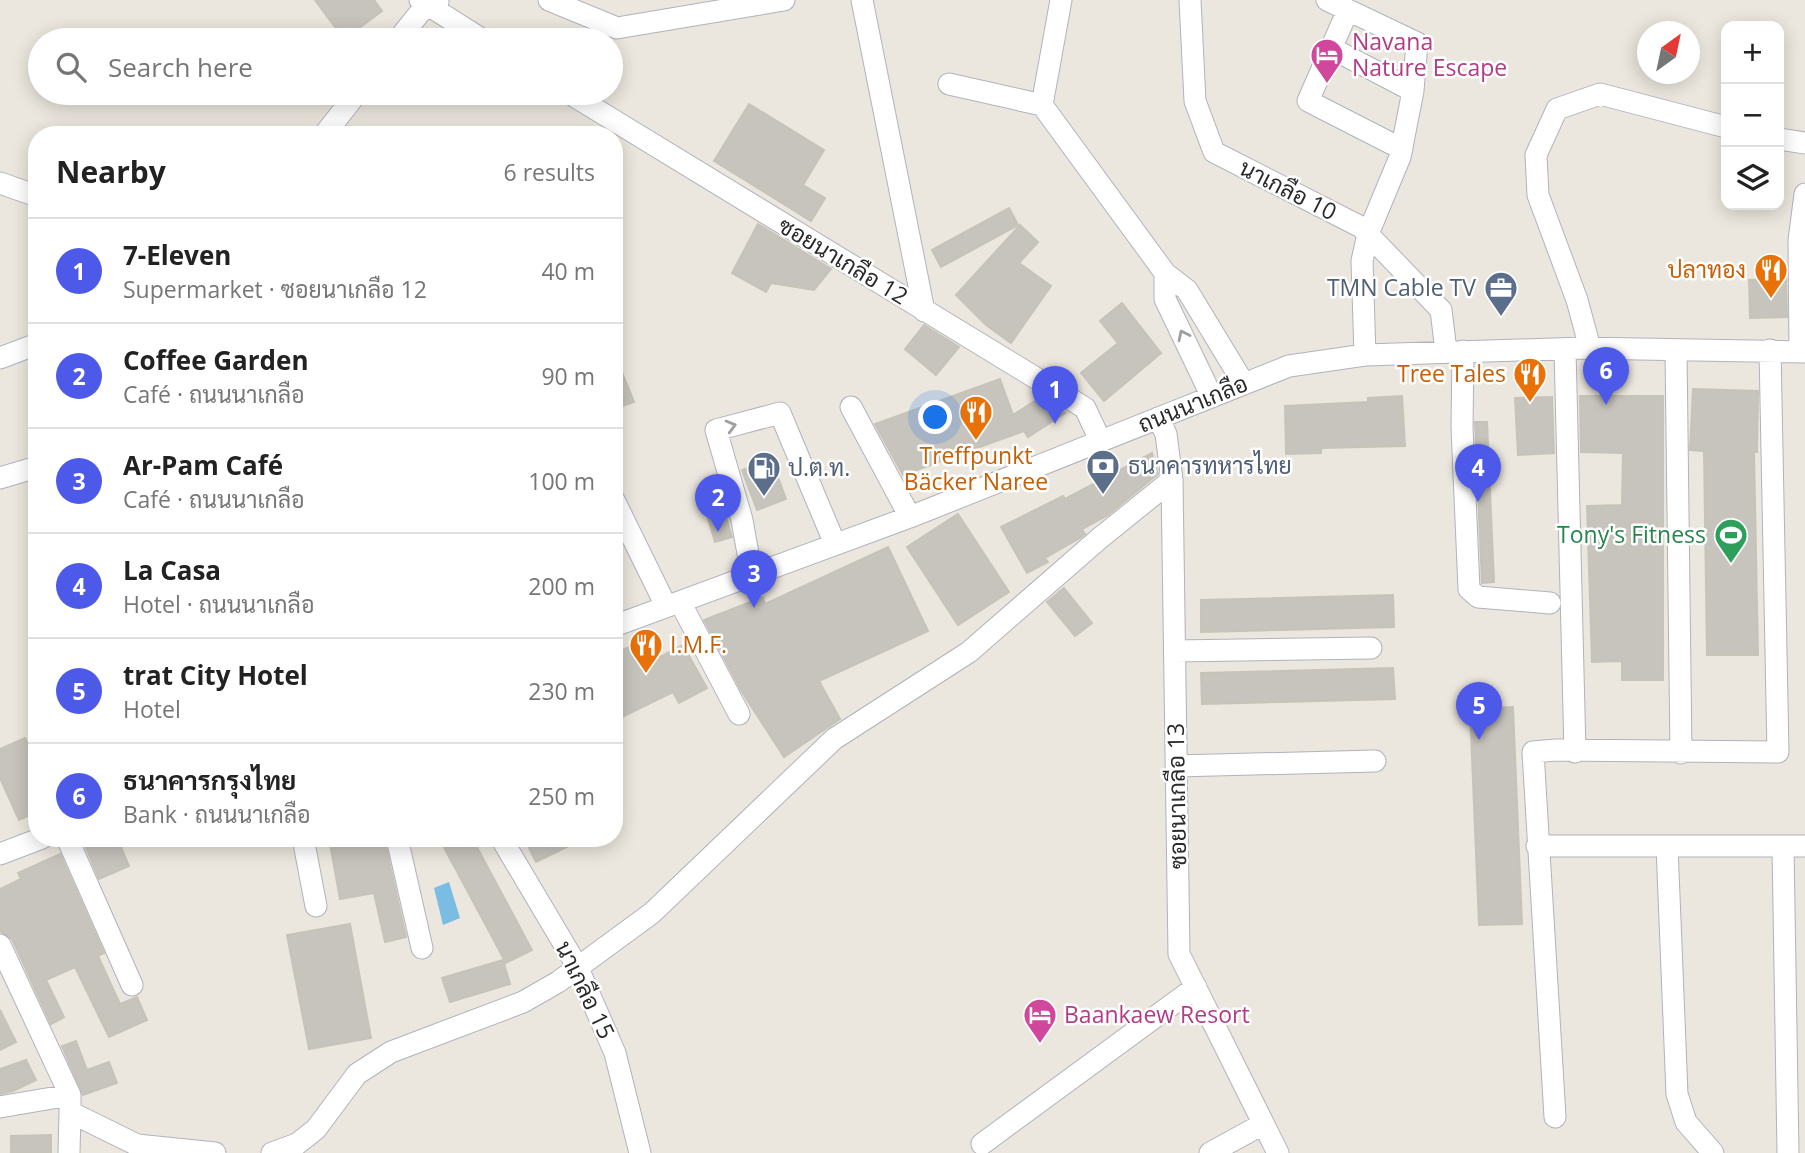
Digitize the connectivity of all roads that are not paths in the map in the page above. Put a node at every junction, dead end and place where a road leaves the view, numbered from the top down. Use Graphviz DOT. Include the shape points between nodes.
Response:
graph roads {
  1 [pos="549,0"];
  2 [pos="784,0"];
  3 [pos="862,0"];
  4 [pos="1061,0"];
  5 [pos="1191,0"];
  6 [pos="1327,0"];
  7 [pos="430,2"];
  8 [pos="720,4"];
  9 [pos="1348,10"];
  10 [pos="408,28"];
  11 [pos="466,28"];
  12 [pos="1331,48"];
  13 [pos="949,84"];
  14 [pos="1413,91"];
  15 [pos="348,105"];
  16 [pos="589,105"];
  17 [pos="1042,105"];
  18 [pos="331,126"];
  19 [pos="623,126"];
  20 [pos="623,126"];
  21 [pos="1721,126"];
  22 [pos="1784,140"];
  23 [pos="1805,143"];
  24 [pos="1402,149"];
  25 [pos="0,183"];
  26 [pos="28,193"];
  27 [pos="1805,194"];
  28 [pos="1368,234"];
  29 [pos="1165,273"];
  30 [pos="924,311"];
  31 [pos="28,347"];
  32 [pos="1590,348"];
  33 [pos="1565,349"];
  34 [pos="1770,350"];
  35 [pos="1455,351"];
  36 [pos="1676,351"];
  37 [pos="1803,352"];
  38 [pos="1365,355"];
  39 [pos="0,358"];
  40 [pos="1244,384"];
  41 [pos="1212,397"];
  42 [pos="850,407"];
  43 [pos="1158,418"];
  44 [pos="1101,442"];
  45 [pos="28,470"];
  46 [pos="0,478"];
  47 [pos="1172,480"];
  48 [pos="623,516"];
  49 [pos="910,517"];
  50 [pos="835,544"];
  51 [pos="752,576"];
  52 [pos="1550,603"];
  53 [pos="673,604"];
  54 [pos="623,623"];
  55 [pos="1371,648"];
  56 [pos="1175,651"];
  57 [pos="739,714"];
  58 [pos="1575,751"];
  59 [pos="1681,752"];
  60 [pos="1376,761"];
  61 [pos="1176,766"];
  62 [pos="28,843"];
  63 [pos="1537,846"];
  64 [pos="1667,846"];
  65 [pos="1783,846"];
  66 [pos="1805,846"];
  67 [pos="71,847"];
  68 [pos="305,847"];
  69 [pos="399,847"];
  70 [pos="506,847"];
  71 [pos="0,854"];
  72 [pos="316,906"];
  73 [pos="0,944"];
  74 [pos="422,948"];
  75 [pos="577,966"];
  76 [pos="132,985"];
  77 [pos="1196,987"];
  78 [pos="70,1104"];
  79 [pos="0,1107"];
  80 [pos="1555,1117"];
  81 [pos="1263,1124"];
  82 [pos="982,1144"];
  83 [pos="69,1153"];
  84 [pos="215,1153"];
  85 [pos="272,1153"];
  86 [pos="640,1153"];
  87 [pos="1210,1153"];
  88 [pos="1278,1153"];
  89 [pos="1713,1153"];
  90 [pos="1788,1153"];
  1 -- 8 [label="street" via="617,28"];
  2 -- 8 [label="street"];
  3 -- 30 [label="street"];
  4 -- 17 [label="street"];
  5 -- 28 [label="street, นาเกลือ 10" via="1195,101 1214,152"];
  6 -- 9 [label="street"];
  7 -- 10 [label="street"];
  7 -- 11 [label="street"];
  9 -- 12 [label="street"];
  9 -- 14 [label="street" via="1417,43"];
  12 -- 14 [label="street"];
  12 -- 24 [label="street" via="1308,100"];
  13 -- 17 [label="street"];
  14 -- 24 [label="street"];
  15 -- 18 [label="street"];
  16 -- 20 [label="street, ซอยนาเกลือ 12"];
  17 -- 29 [label="street"];
  19 -- 30 [label="street, ซอยนาเกลือ 12"];
  21 -- 32 [label="street" via="1600,94 1556,109 1536,155 1538,195"];
  22 -- 23 [label="street"];
  24 -- 28 [label="street"];
  25 -- 26 [label="street"];
  27 -- 37 [label="street" via="1799,240"];
  28 -- 35 [label="street, นาเกลือ 10" via="1441,310"];
  28 -- 38 [label="street" via="1361,276"];
  29 -- 40 [label="street" via="1187,290"];
  41 -- 29 [label="street, one-way" via="1165,299"];
  30 -- 44 [label="street, ซอยนาเกลือ 12" via="1085,408"];
  31 -- 39 [label="street"];
  32 -- 33 [label="street, ถนนนาเกลือ"];
  32 -- 36 [label="street, ถนนนาเกลือ"];
  33 -- 35 [label="street, ถนนนาเกลือ"];
  33 -- 58 [label="street"];
  34 -- 36 [label="street, ถนนนาเกลือ"];
  34 -- 37 [label="street, ถนนนาเกลือ"];
  34 -- 59 [label="street" via="1778,752"];
  35 -- 38 [label="street, ถนนนาเกลือ"];
  35 -- 52 [label="street, นาเกลือ 10" via="1469,589 1478,597"];
  36 -- 59 [label="street"];
  38 -- 40 [label="street, ถนนนาเกลือ" via="1289,366"];
  40 -- 41 [label="street, ถนนนาเกลือ"];
  41 -- 43 [label="street, ถนนนาเกลือ"];
  42 -- 49 [label="street"];
  43 -- 44 [label="street, ถนนนาเกลือ"];
  43 -- 47 [label="street, ซอยนาเกลือ 13" via="1166,434"];
  44 -- 49 [label="street, ถนนนาเกลือ"];
  45 -- 46 [label="street"];
  47 -- 56 [label="street, ซอยนาเกลือ 13"];
  47 -- 75 [label="street" via="970,652 834,739 669,900"];
  48 -- 53 [label="street"];
  49 -- 50 [label="street, ถนนนาเกลือ"];
  50 -- 51 [label="street, ถนนนาเกลือ"];
  51 -- 50 [label="street, one-way" via="742,520 716,430 780,413"];
  51 -- 53 [label="street, ถนนนาเกลือ"];
  53 -- 54 [label="street, ถนนนาเกลือ"];
  53 -- 57 [label="street"];
  55 -- 56 [label="street"];
  56 -- 61 [label="street, ซอยนาเกลือ 13"];
  58 -- 59 [label="street"];
  58 -- 63 [label="street" via="1533,752"];
  60 -- 61 [label="street"];
  61 -- 77 [label="street, ซอยนาเกลือ 13" via="1179,954"];
  62 -- 71 [label="street"];
  63 -- 64 [label="street"];
  63 -- 80 [label="street"];
  64 -- 65 [label="street"];
  64 -- 89 [label="street" via="1677,1094 1686,1122"];
  65 -- 66 [label="street"];
  65 -- 90 [label="street"];
  67 -- 76 [label="street"];
  68 -- 72 [label="street"];
  69 -- 74 [label="street"];
  70 -- 75 [label="street, นาเกลือ 15"];
  73 -- 78 [label="street"];
  75 -- 85 [label="street" via="523,1002 391,1052 357,1074 316,1129 297,1144"];
  75 -- 86 [label="street, นาเกลือ 15" via="615,1053"];
  77 -- 81 [label="street, ซอยนาเกลือ 13"];
  77 -- 82 [label="street"];
  78 -- 79 [label="street"];
  78 -- 83 [label="street"];
  78 -- 84 [label="street" via="137,1145"];
  81 -- 87 [label="street"];
  81 -- 88 [label="street, ซอยนาเกลือ 13"];
}
